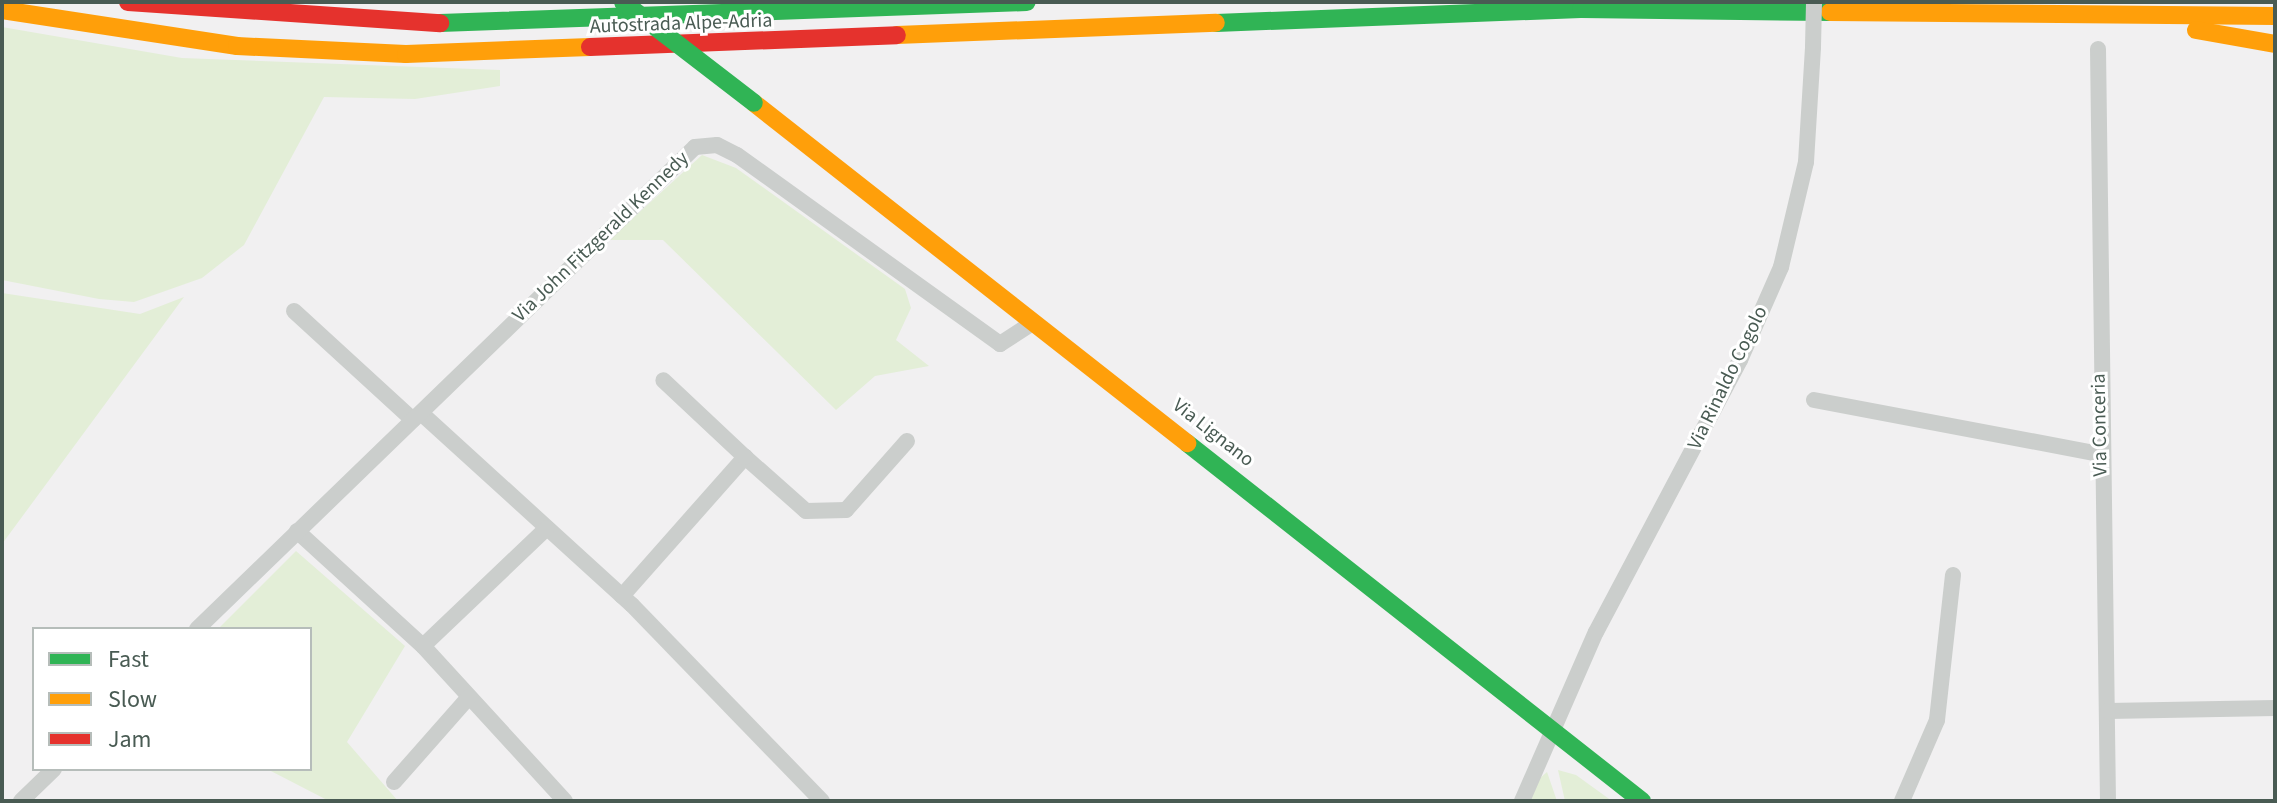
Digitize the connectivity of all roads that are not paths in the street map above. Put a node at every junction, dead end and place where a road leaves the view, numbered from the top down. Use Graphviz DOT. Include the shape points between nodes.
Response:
graph roads {
  1 [pos="128,2"];
  2 [pos="623,2"];
  3 [pos="1027,2"];
  4 [pos="1814,2"];
  5 [pos="2,10"];
  6 [pos="2051,10"];
  7 [pos="2275,16"];
  8 [pos="2275,44"];
  9 [pos="2098,49"];
  10 [pos="294,311"];
  11 [pos="1034,322"];
  12 [pos="663,380"];
  13 [pos="1814,400"];
  14 [pos="417,416"];
  15 [pos="907,441"];
  16 [pos="2100,454"];
  17 [pos="745,457"];
  18 [pos="547,528"];
  19 [pos="297,531"];
  20 [pos="1953,575"];
  21 [pos="622,596"];
  22 [pos="199,627"];
  23 [pos="423,646"];
  24 [pos="469,697"];
  25 [pos="2275,708"];
  26 [pos="2108,711"];
  27 [pos="1552,728"];
  28 [pos="52,771"];
  29 [pos="394,782"];
  30 [pos="21,801"];
  31 [pos="565,801"];
  32 [pos="822,801"];
  33 [pos="1522,801"];
  34 [pos="1642,801"];
  35 [pos="1902,801"];
  36 [pos="2108,801"];
  1 -- 3 [label="main road, Autostrada Alpe-Adria" via="398,24"];
  2 -- 11 [label="main road, Via Lignano, bridge"];
  4 -- 27 [label="street, Via Rinaldo Cogolo, bridge" via="1806,162 1781,267"];
  5 -- 6 [label="main road, Autostrada Alpe-Adria" via="237,46 406,54 1581,9"];
  6 -- 7 [label="main road, Autostrada Alpe-Adria"];
  6 -- 8 [label="main road"];
  9 -- 16 [label="street, Via Conceria"];
  10 -- 14 [label="street"];
  11 -- 14 [label="street, Via John Fitzgerald Kennedy" via="1000,344 737,155 706,144 685,154"];
  11 -- 27 [label="main road, Via Lignano"];
  12 -- 17 [label="street"];
  13 -- 16 [label="street"];
  14 -- 18 [label="street"];
  14 -- 19 [label="street, Via John Fitzgerald Kennedy"];
  15 -- 17 [label="street" via="846,510 806,511"];
  16 -- 26 [label="street, Via Conceria"];
  17 -- 21 [label="street"];
  18 -- 21 [label="street"];
  18 -- 23 [label="street"];
  19 -- 22 [label="street, Via John Fitzgerald Kennedy"];
  19 -- 23 [label="street"];
  20 -- 35 [label="street" via="1937,720"];
  21 -- 32 [label="street"];
  23 -- 24 [label="street"];
  24 -- 29 [label="street"];
  24 -- 31 [label="street"];
  25 -- 26 [label="street"];
  26 -- 36 [label="street, Via Conceria"];
  27 -- 33 [label="street, Via Rinaldo Cogolo"];
  27 -- 34 [label="main road, Via Lignano"];
  28 -- 30 [label="street"];
}
